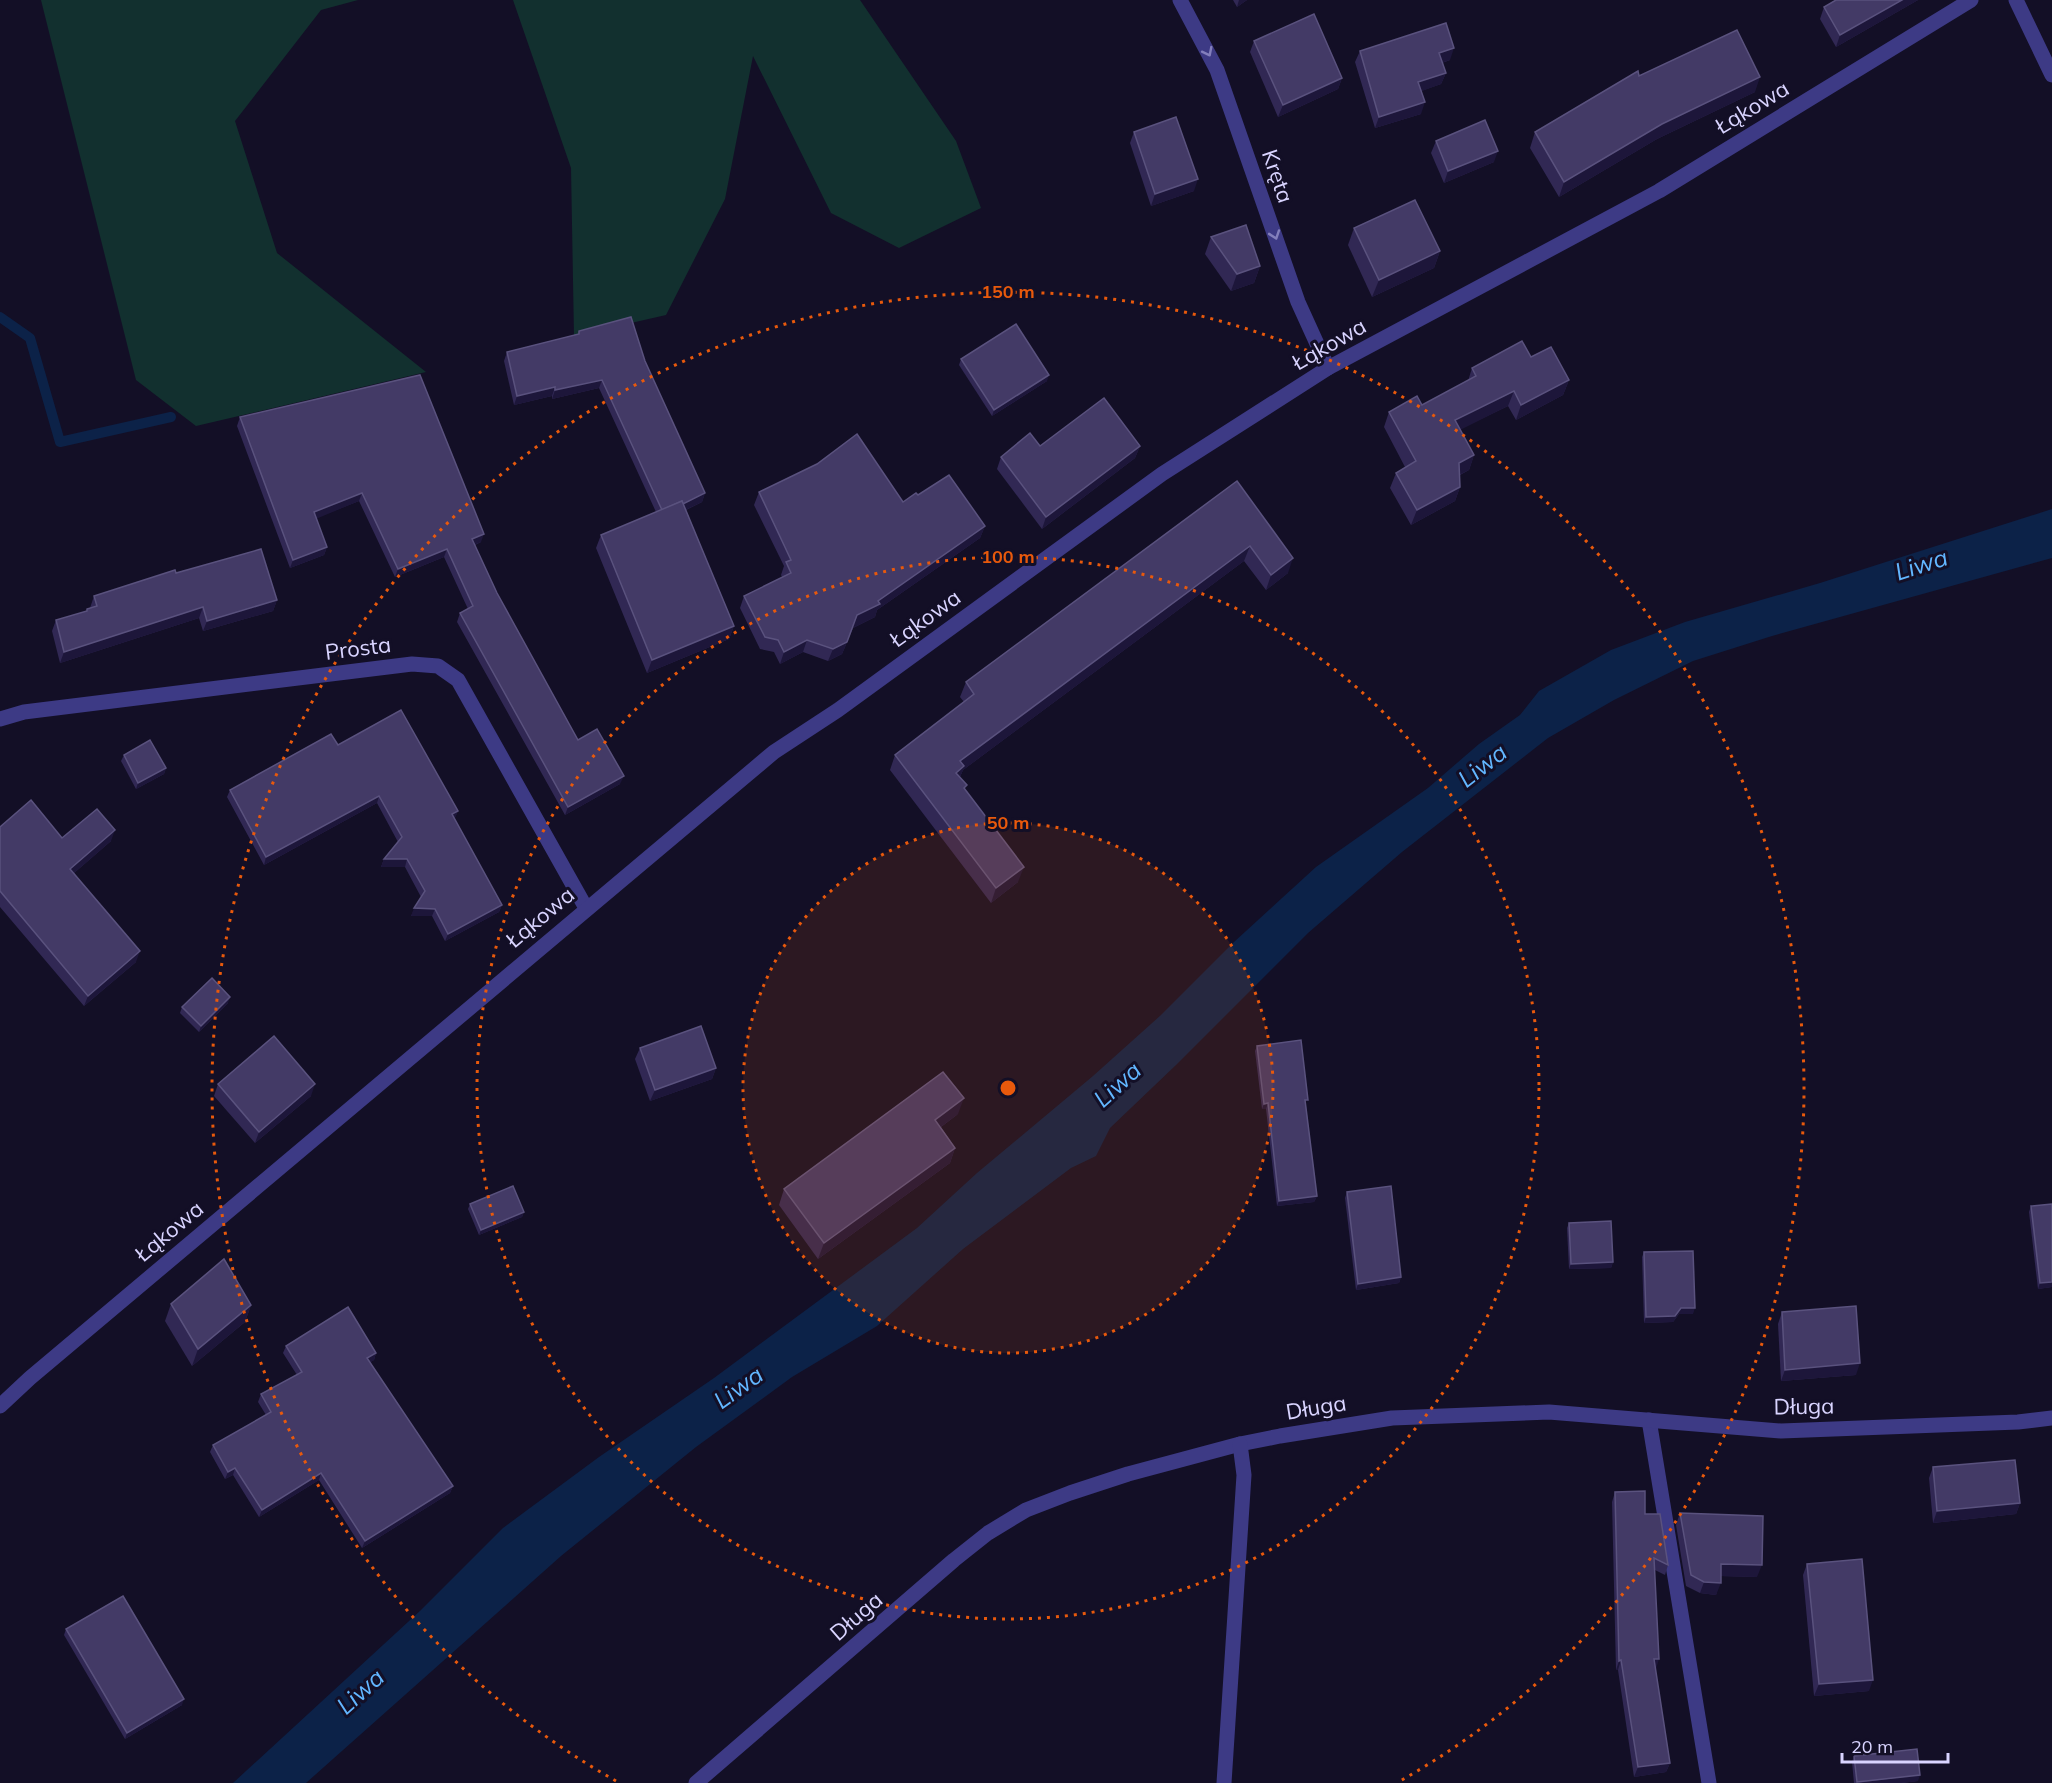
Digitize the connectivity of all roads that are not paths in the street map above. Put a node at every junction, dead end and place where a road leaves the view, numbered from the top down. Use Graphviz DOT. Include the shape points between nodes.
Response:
graph roads {
  1 [pos="1180,0"];
  2 [pos="1971,0"];
  3 [pos="2016,0"];
  4 [pos="2052,75"];
  5 [pos="1328,368"];
  6 [pos="0,719"];
  7 [pos="586,908"];
  8 [pos="0,1406"];
  9 [pos="2052,1418"];
  10 [pos="1649,1420"];
  11 [pos="1240,1444"];
  12 [pos="696,1783"];
  13 [pos="1224,1783"];
  14 [pos="1709,1783"];
  1 -- 5 [label="street, Kręta, one-way" via="1217,70 1298,302"];
  2 -- 5 [label="street, Łąkowa" via="1659,191"];
  3 -- 4 [label="street"];
  5 -- 7 [label="street, Łąkowa" via="1162,474 838,710 774,752"];
  6 -- 7 [label="street, Prosta" via="24,712 411,664 438,666 458,680"];
  7 -- 8 [label="street, Łąkowa"];
  9 -- 10 [label="street, Długa" via="1781,1431"];
  10 -- 11 [label="street, Długa" via="1550,1412 1392,1418"];
  10 -- 14 [label="street"];
  11 -- 12 [label="street, Długa" via="1070,1493 1026,1510 988,1533"];
  11 -- 13 [label="street" via="1244,1475"];
}
